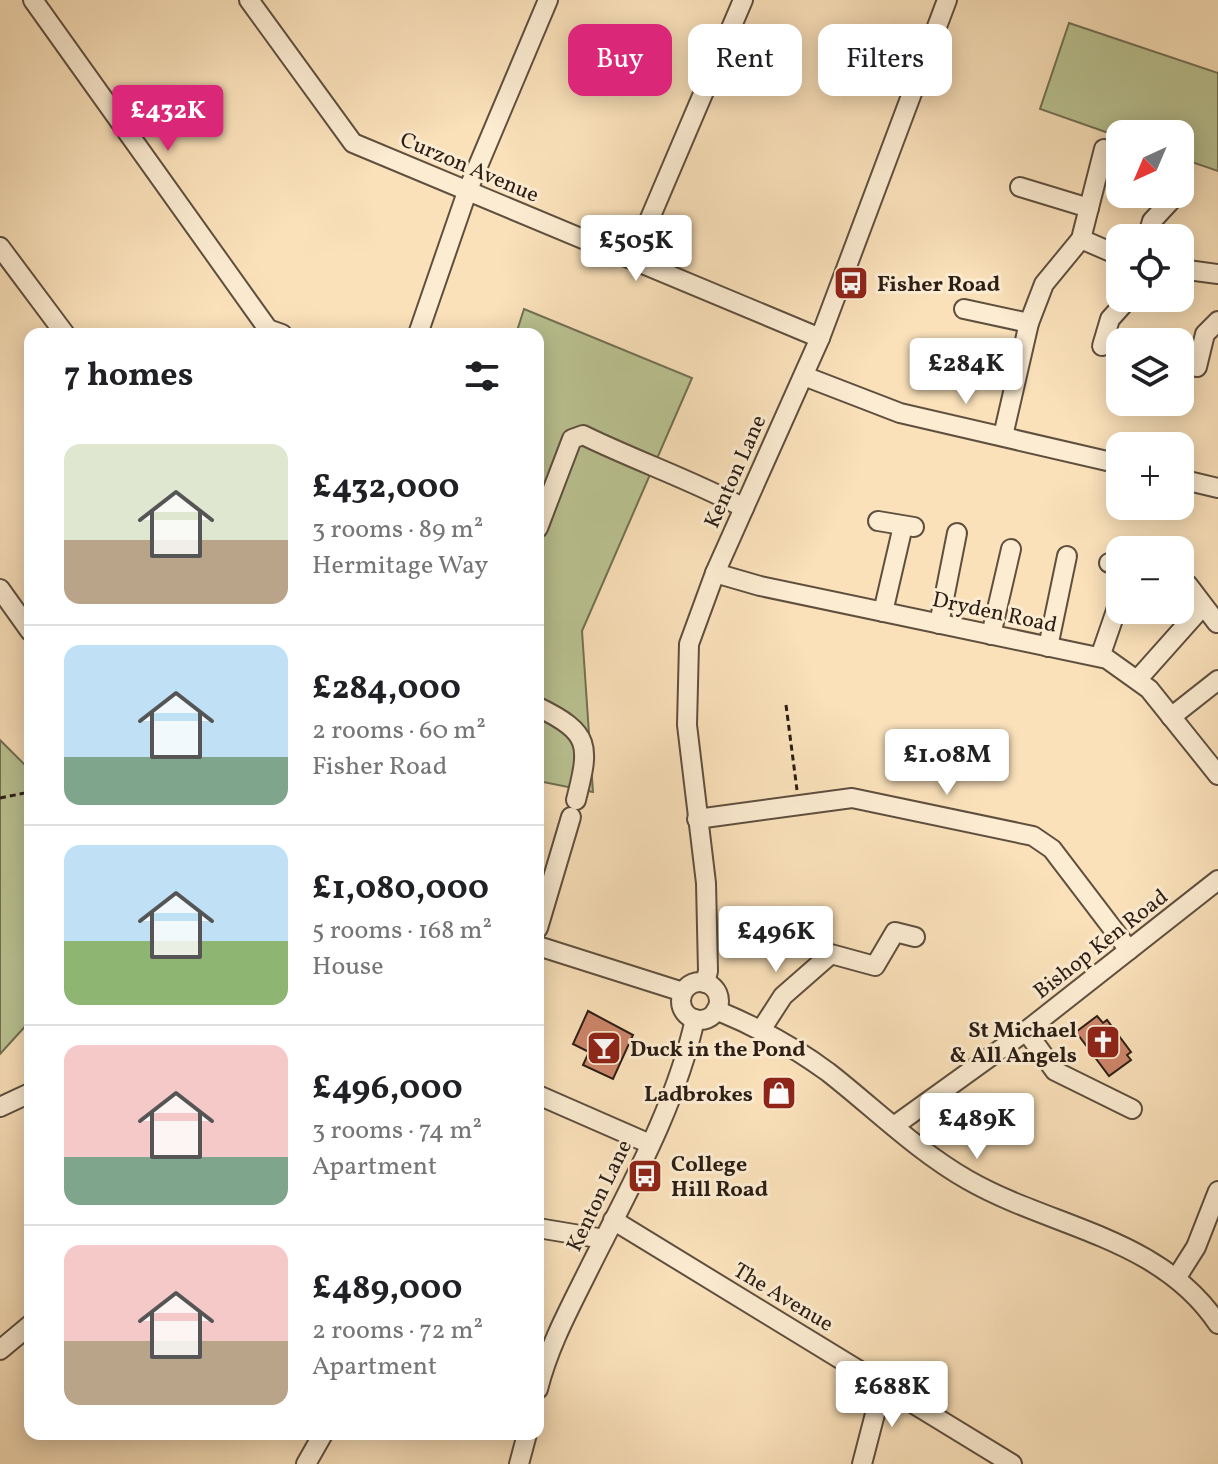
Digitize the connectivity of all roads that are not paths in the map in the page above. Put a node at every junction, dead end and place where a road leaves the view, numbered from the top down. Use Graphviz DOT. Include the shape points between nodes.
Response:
graph roads {
  1 [pos="33,0"];
  2 [pos="249,0"];
  3 [pos="548,0"];
  4 [pos="743,0"];
  5 [pos="947,0"];
  6 [pos="1104,149"];
  7 [pos="1020,187"];
  8 [pos="467,192"];
  9 [pos="1089,208"];
  10 [pos="1166,208"];
  11 [pos="1154,224"];
  12 [pos="1081,239"];
  13 [pos="0,247"];
  14 [pos="1106,250"];
  15 [pos="633,258"];
  16 [pos="1194,271"];
  17 [pos="1218,274"];
  18 [pos="964,309"];
  19 [pos="1116,312"];
  20 [pos="1218,321"];
  21 [pos="1029,323"];
  22 [pos="61,328"];
  23 [pos="267,328"];
  24 [pos="420,328"];
  25 [pos="820,338"];
  26 [pos="1102,346"];
  27 [pos="1197,367"];
  28 [pos="804,376"];
  29 [pos="1003,436"];
  30 [pos="1106,461"];
  31 [pos="1194,482"];
  32 [pos="1218,488"];
  33 [pos="744,508"];
  34 [pos="544,512"];
  35 [pos="878,521"];
  36 [pos="957,533"];
  37 [pos="1011,548"];
  38 [pos="1066,555"];
  39 [pos="715,573"];
  40 [pos="0,589"];
  41 [pos="1194,593"];
  42 [pos="1203,606"];
  43 [pos="883,612"];
  44 [pos="24,623"];
  45 [pos="1217,623"];
  46 [pos="939,624"];
  47 [pos="1111,624"];
  48 [pos="991,635"];
  49 [pos="1048,647"];
  50 [pos="1100,657"];
  51 [pos="1138,679"];
  52 [pos="1218,680"];
  53 [pos="544,710"];
  54 [pos="1171,717"];
  55 [pos="1218,775"];
  56 [pos="697,819"];
  57 [pos="1218,880"];
  58 [pos="544,908"];
  59 [pos="915,937"];
  60 [pos="544,948"];
  61 [pos="1129,950"];
  62 [pos="705,983"];
  63 [pos="683,992"];
  64 [pos="716,1010"];
  65 [pos="695,1019"];
  66 [pos="761,1030"];
  67 [pos="1026,1031"];
  68 [pos="24,1096"];
  69 [pos="544,1098"];
  70 [pos="0,1107"];
  71 [pos="1132,1109"];
  72 [pos="894,1126"];
  73 [pos="650,1144"];
  74 [pos="1218,1191"];
  75 [pos="613,1220"];
  76 [pos="544,1229"];
  77 [pos="604,1239"];
  78 [pos="1177,1277"];
  79 [pos="1218,1324"];
  80 [pos="24,1330"];
  81 [pos="0,1350"];
  82 [pos="544,1372"];
  83 [pos="883,1383"];
  84 [pos="320,1440"];
  85 [pos="525,1440"];
  86 [pos="306,1464"];
  87 [pos="519,1464"];
  88 [pos="862,1464"];
  89 [pos="1012,1464"];
  1 -- 23 [label="street"];
  2 -- 8 [label="street, Curzon Avenue" via="353,143"];
  3 -- 8 [label="street"];
  4 -- 15 [label="street"];
  5 -- 25 [label="street, Kenton Lane"];
  6 -- 9 [label="street"];
  7 -- 9 [label="street"];
  8 -- 15 [label="street, Curzon Avenue"];
  8 -- 24 [label="street"];
  9 -- 12 [label="street"];
  10 -- 11 [label="street"];
  12 -- 14 [label="street"];
  12 -- 21 [label="street" via="1044,284"];
  13 -- 22 [label="street"];
  15 -- 25 [label="street, Curzon Avenue"];
  16 -- 17 [label="street"];
  18 -- 21 [label="street"];
  19 -- 26 [label="street"];
  20 -- 27 [label="street" via="1205,334"];
  21 -- 29 [label="street"];
  25 -- 28 [label="street, Kenton Lane"];
  28 -- 29 [label="street" via="900,413"];
  28 -- 33 [label="street, Kenton Lane"];
  29 -- 30 [label="street"];
  31 -- 32 [label="street"];
  33 -- 34 [label="street" via="583,435 572,439"];
  33 -- 39 [label="street, Kenton Lane"];
  35 -- 43 [label="street" via="909,527"];
  36 -- 46 [label="street"];
  37 -- 48 [label="street"];
  38 -- 49 [label="street"];
  39 -- 43 [label="street, Dryden Road"];
  39 -- 56 [label="street, Kenton Lane" via="689,644 687,725"];
  40 -- 44 [label="street"];
  41 -- 42 [label="street"];
  42 -- 45 [label="street"];
  42 -- 51 [label="street"];
  43 -- 46 [label="street, Dryden Road"];
  46 -- 48 [label="street, Dryden Road"];
  47 -- 50 [label="street"];
  48 -- 49 [label="street, Dryden Road"];
  49 -- 50 [label="street, Dryden Road"];
  50 -- 51 [label="street, Dryden Road"];
  51 -- 54 [label="street, Dryden Road"];
  52 -- 54 [label="street"];
  53 -- 58 [label="street" via="570,723 581,737 585,766"];
  54 -- 55 [label="street, Dryden Road"];
  56 -- 61 [label="street" via="852,798 1033,836 1052,849"];
  56 -- 62 [label="street, Kenton Lane" via="706,883"];
  57 -- 61 [label="street, Bishop Ken Road"];
  59 -- 66 [label="street" via="895,932 882,969 831,954 783,996"];
  60 -- 63 [label="street"];
  61 -- 67 [label="street, Bishop Ken Road"];
  62 -- 63 [label="street"];
  62 -- 64 [label="street" via="717,994"];
  63 -- 65 [label="street" via="682,1008"];
  64 -- 65 [label="street"];
  64 -- 66 [label="street"];
  65 -- 73 [label="street, Kenton Lane"];
  66 -- 72 [label="street" via="825,1070"];
  67 -- 71 [label="street" via="1055,1071"];
  67 -- 72 [label="street, Bishop Ken Road"];
  68 -- 70 [label="street"];
  69 -- 73 [label="street"];
  72 -- 78 [label="street" via="969,1181 1132,1249"];
  73 -- 75 [label="street, Kenton Lane"];
  74 -- 78 [label="street" via="1196,1247"];
  75 -- 77 [label="street, Kenton Lane"];
  75 -- 83 [label="street, The Avenue"];
  76 -- 77 [label="street"];
  77 -- 82 [label="street, Kenton Lane"];
  78 -- 79 [label="street"];
  80 -- 81 [label="street"];
  83 -- 88 [label="street"];
  83 -- 89 [label="street, The Avenue"];
  84 -- 86 [label="street"];
  85 -- 87 [label="street"];
}
